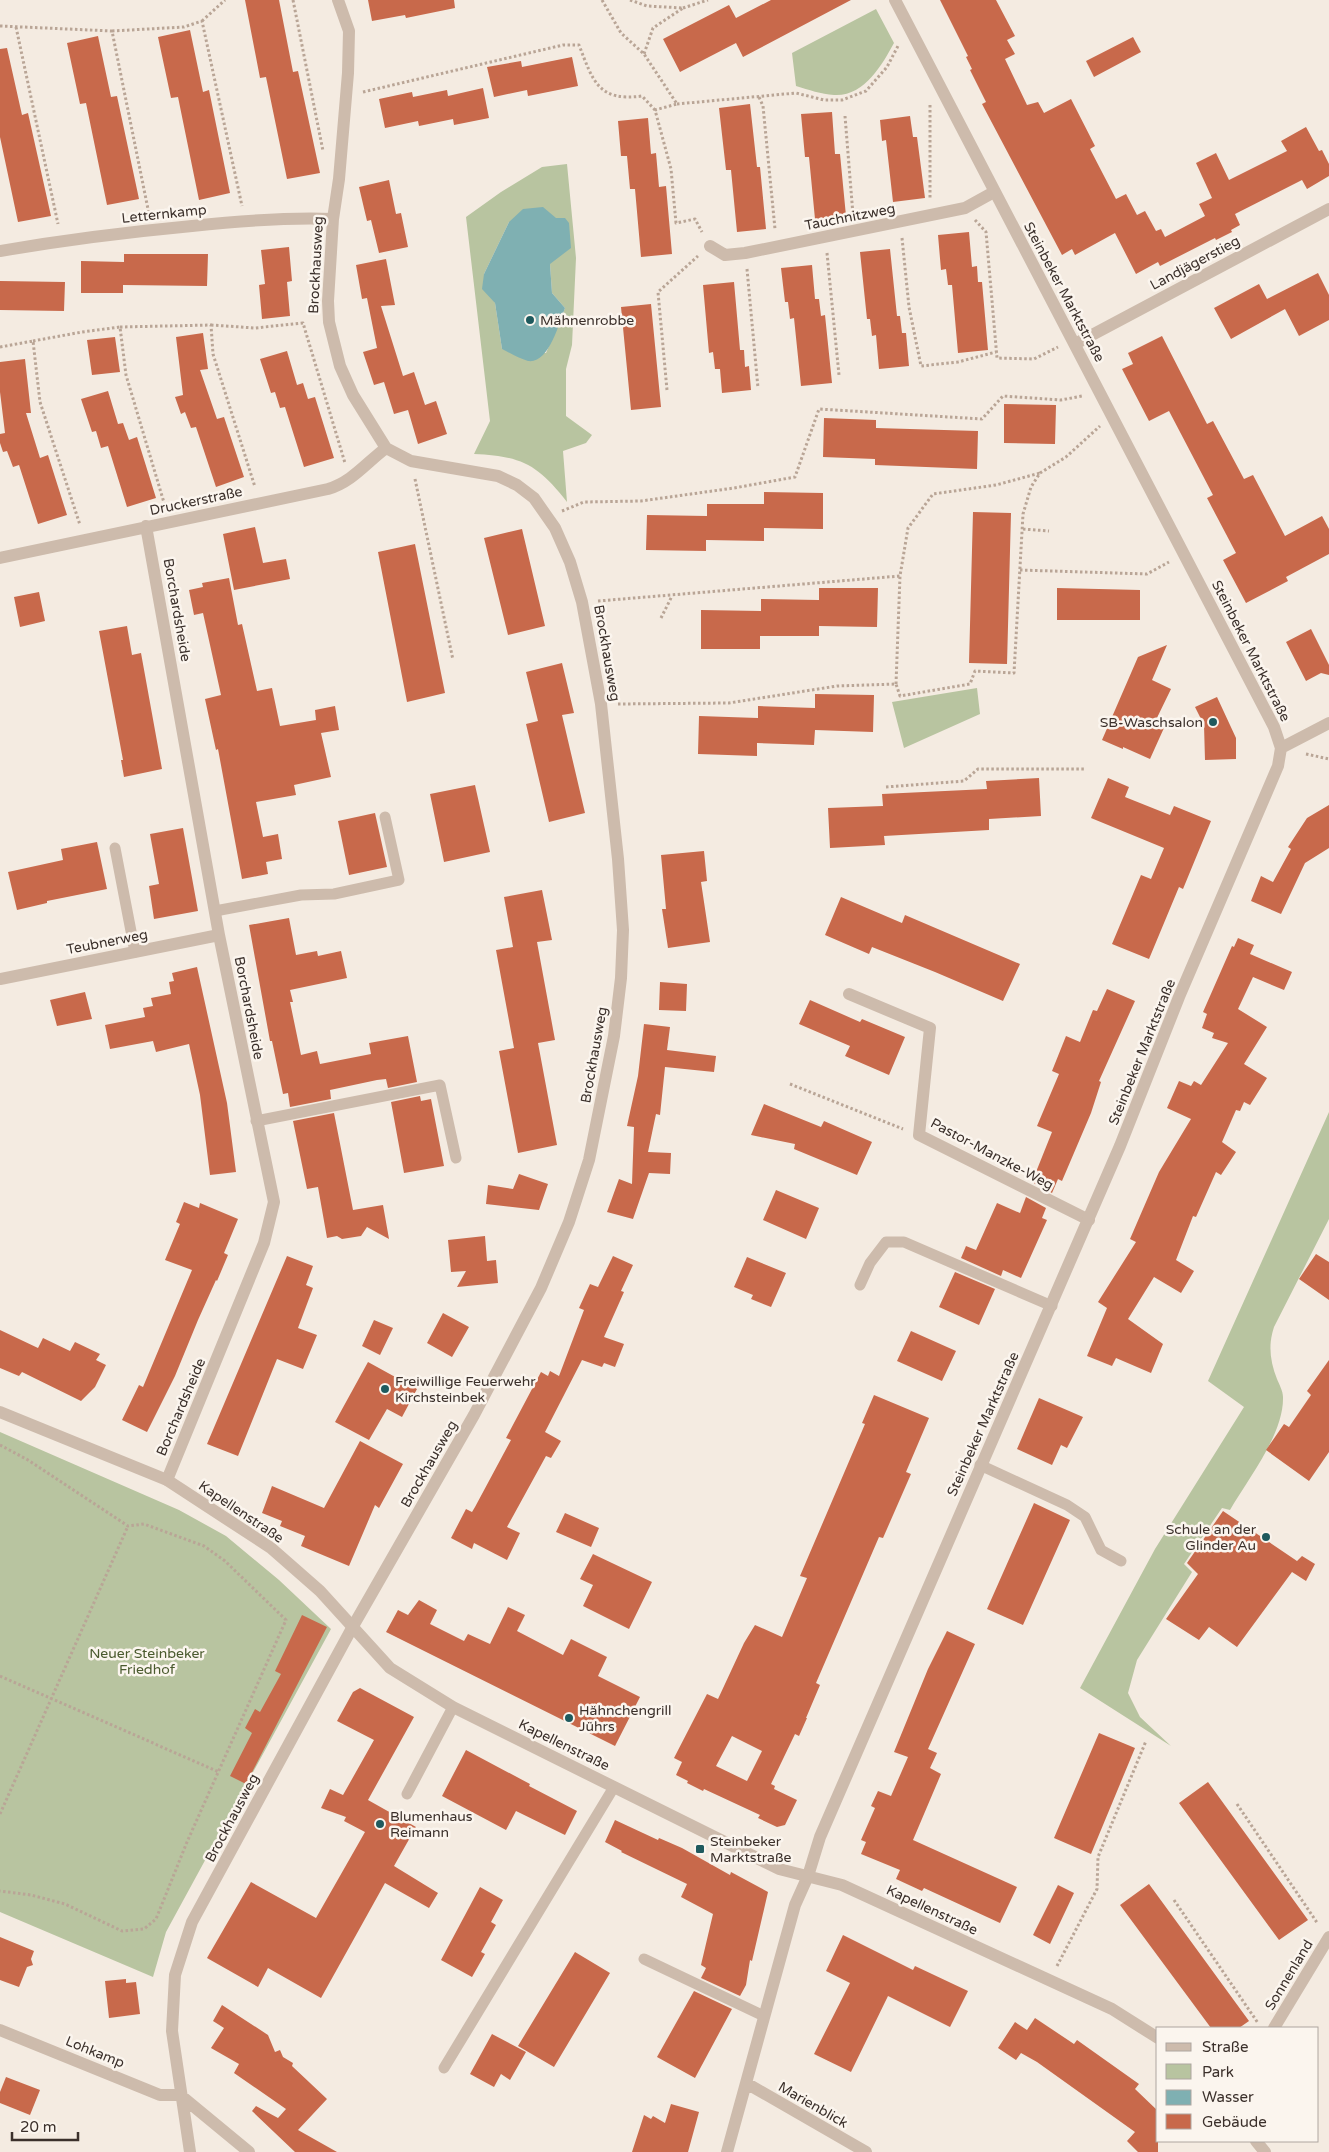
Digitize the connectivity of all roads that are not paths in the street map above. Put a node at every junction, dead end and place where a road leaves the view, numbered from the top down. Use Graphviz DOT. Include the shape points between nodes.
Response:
graph roads {
  1 [pos="338,0"];
  2 [pos="895,0"];
  3 [pos="994,192"];
  4 [pos="1329,209"];
  5 [pos="333,219"];
  6 [pos="710,246"];
  7 [pos="0,251"];
  8 [pos="1074,342"];
  9 [pos="386,448"];
  10 [pos="146,526"];
  11 [pos="0,558"];
  12 [pos="1329,722"];
  13 [pos="1281,748"];
  14 [pos="386,817"];
  15 [pos="115,848"];
  16 [pos="215,911"];
  17 [pos="219,935"];
  18 [pos="135,952"];
  19 [pos="0,979"];
  20 [pos="849,994"];
  21 [pos="256,1121"];
  22 [pos="456,1158"];
  23 [pos="1088,1220"];
  24 [pos="860,1285"];
  25 [pos="1052,1306"];
  26 [pos="0,1412"];
  27 [pos="980,1465"];
  28 [pos="167,1480"];
  29 [pos="1121,1562"];
  30 [pos="352,1628"];
  31 [pos="453,1707"];
  32 [pos="614,1787"];
  33 [pos="407,1794"];
  34 [pos="808,1876"];
  35 [pos="1329,1938"];
  36 [pos="644,1959"];
  37 [pos="764,2016"];
  38 [pos="1275,2027"];
  39 [pos="0,2030"];
  40 [pos="1156,2037"];
  41 [pos="444,2068"];
  42 [pos="746,2083"];
  43 [pos="180,2095"];
  44 [pos="1257,2142"];
  45 [pos="190,2152"];
  46 [pos="249,2152"];
  47 [pos="727,2152"];
  48 [pos="866,2152"];
  49 [pos="1265,2152"];
  1 -- 5 [label="street, Brockhausweg" via="349,31 339,179"];
  2 -- 3 [label="street, Steinbeker Marktstraße"];
  3 -- 6 [label="street, Tauchnitzweg" via="965,208 745,253 725,254"];
  3 -- 8 [label="street, Steinbeker Marktstraße"];
  4 -- 8 [label="street, Landjägerstieg"];
  5 -- 7 [label="street, Letternkamp" via="246,220 152,229"];
  5 -- 9 [label="street, Brockhausweg" via="328,301 333,340 353,395"];
  8 -- 13 [label="street, Steinbeker Marktstraße" via="1274,728"];
  9 -- 10 [label="street, Druckerstraße" via="350,480 328,489"];
  9 -- 30 [label="street, Brockhausweg" via="411,461 498,476 534,498 555,528 582,602 601,704 623,930 614,1036 589,1160 569,1222 541,1288 474,1415"];
  10 -- 11 [label="street, Druckerstraße"];
  10 -- 16 [label="street, Borchardsheide"];
  12 -- 13 [label="street"];
  13 -- 23 [label="street, Steinbeker Marktstraße" via="1278,766"];
  14 -- 16 [label="lane" via="399,880 334,894 301,895"];
  15 -- 18 [label="lane"];
  16 -- 17 [label="street, Borchardsheide"];
  17 -- 18 [label="street, Teubnerweg"];
  17 -- 21 [label="street, Borchardsheide"];
  18 -- 19 [label="street, Teubnerweg"];
  20 -- 23 [label="street, Pastor-Manzke-Weg" via="930,1028 918,1135"];
  21 -- 22 [label="lane" via="440,1085"];
  21 -- 28 [label="street, Borchardsheide" via="274,1202 264,1243"];
  23 -- 25 [label="street, Steinbeker Marktstraße"];
  24 -- 25 [label="lane" via="886,1242 904,1242"];
  25 -- 27 [label="street, Steinbeker Marktstraße"];
  26 -- 28 [label="street, Kapellenstraße"];
  27 -- 29 [label="lane" via="1085,1517 1101,1550"];
  27 -- 34 [label="street, Steinbeker Marktstraße" via="820,1837"];
  28 -- 30 [label="street, Kapellenstraße" via="271,1548 320,1592"];
  30 -- 31 [label="street, Kapellenstraße" via="390,1668"];
  30 -- 43 [label="street, Brockhausweg" via="192,1922 175,1976 172,2031"];
  31 -- 32 [label="street, Kapellenstraße"];
  31 -- 33 [label="lane"];
  32 -- 34 [label="street, Kapellenstraße" via="779,1869"];
  32 -- 41 [label="lane"];
  34 -- 37 [label="street, Steinbeker Marktstraße" via="795,1905"];
  34 -- 40 [label="street, Kapellenstraße" via="842,1885 1050,1980 1112,2009"];
  35 -- 38 [label="street, Sonnenland"];
  36 -- 37 [label="lane"];
  37 -- 42 [label="street, Steinbeker Marktstraße"];
  39 -- 43 [label="street, Lohkamp" via="160,2095"];
  42 -- 47 [label="street, Steinbeker Marktstraße"];
  42 -- 48 [label="street, Marienblick"];
  43 -- 45 [label="street, Brockhausweg"];
  43 -- 46 [label="street"];
  44 -- 49 [label="street"];
}
